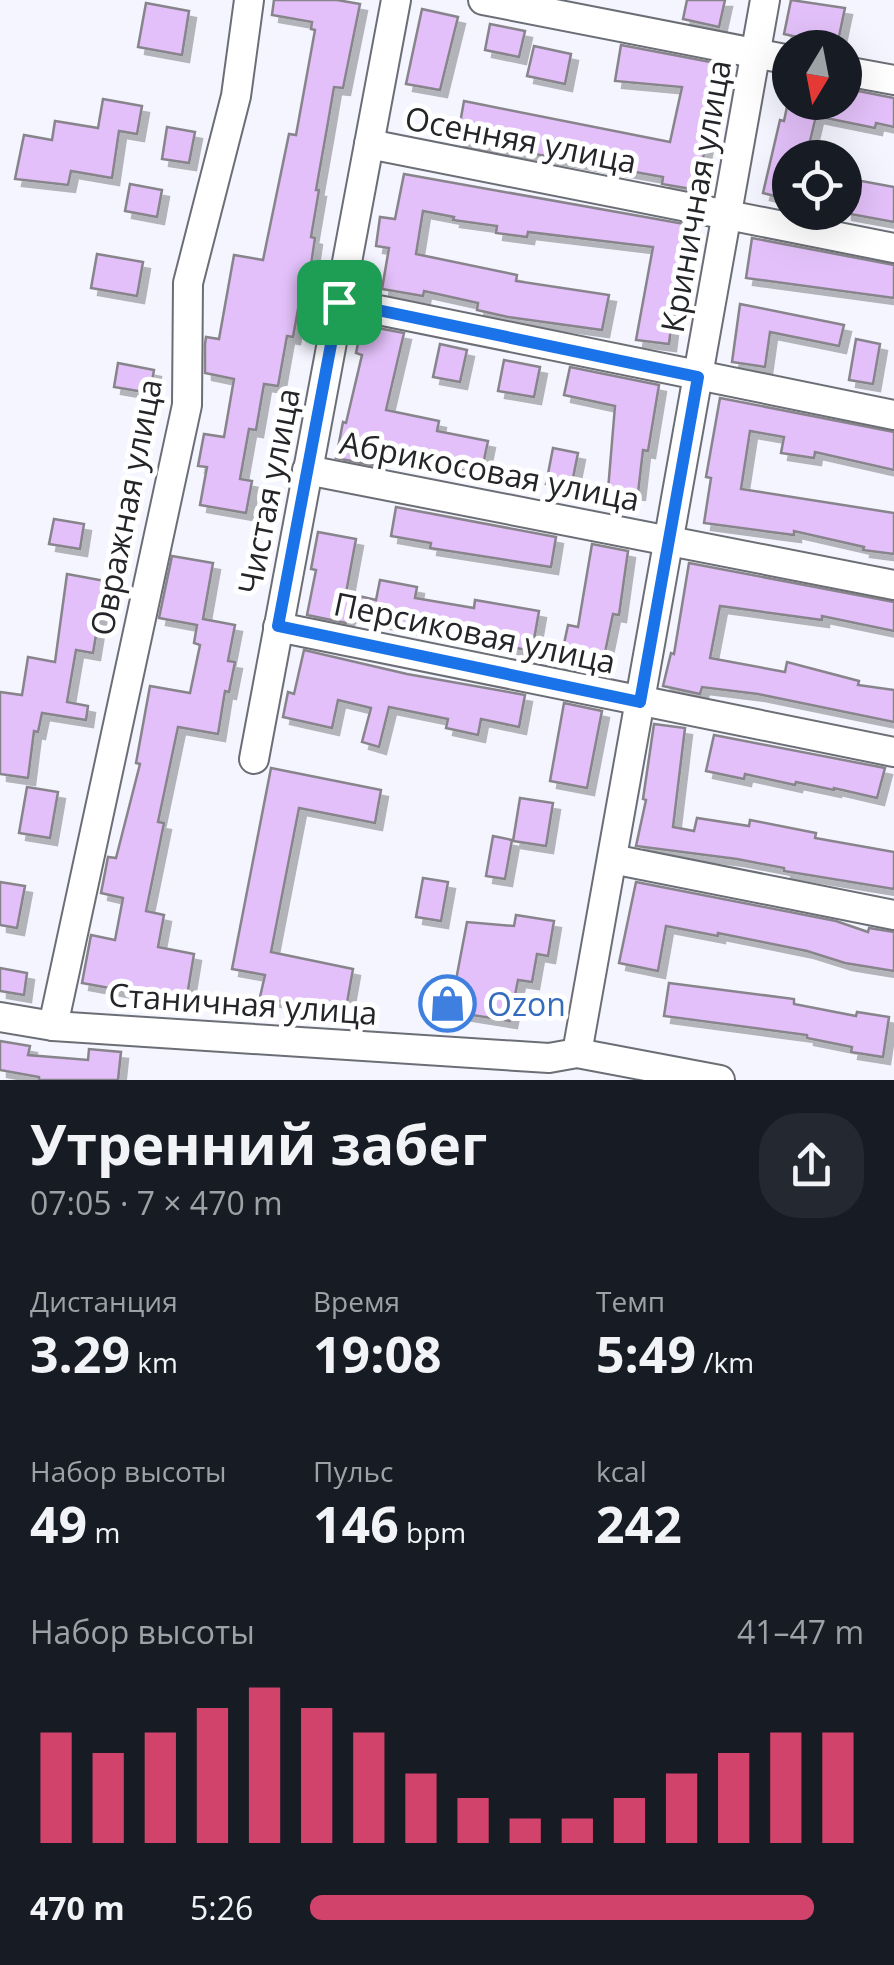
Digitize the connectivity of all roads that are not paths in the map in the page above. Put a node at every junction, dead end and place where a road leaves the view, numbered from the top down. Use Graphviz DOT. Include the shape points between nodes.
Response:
graph roads {
  1 [pos="250,0"];
  2 [pos="396,0"];
  3 [pos="482,0"];
  4 [pos="765,0"];
  5 [pos="756,53"];
  6 [pos="772,56"];
  7 [pos="862,73"];
  8 [pos="894,80"];
  9 [pos="369,144"];
  10 [pos="727,215"];
  11 [pos="894,248"];
  12 [pos="339,302"];
  13 [pos="698,377"];
  14 [pos="894,416"];
  15 [pos="307,470"];
  16 [pos="669,540"];
  17 [pos="894,585"];
  18 [pos="278,626"];
  19 [pos="640,702"];
  20 [pos="894,752"];
  21 [pos="254,759"];
  22 [pos="612,859"];
  23 [pos="894,915"];
  24 [pos="0,1017"];
  25 [pos="54,1026"];
  26 [pos="577,1053"];
  27 [pos="547,1069"];
  28 [pos="720,1080"];
  1 -- 25 [label="street, Овражная улица" via="236,96 188,283 187,405"];
  2 -- 9 [label="street, Чистая улица"];
  3 -- 5 [label="street"];
  4 -- 5 [label="street, Криничная улица"];
  5 -- 6 [label="street"];
  5 -- 10 [label="street, Криничная улица"];
  7 -- 8 [label="street"];
  9 -- 10 [label="street, Осенняя улица"];
  9 -- 12 [label="street, Чистая улица"];
  10 -- 11 [label="street, Осенняя улица"];
  10 -- 13 [label="street, Криничная улица"];
  12 -- 13 [label="street"];
  12 -- 15 [label="street, Чистая улица"];
  13 -- 14 [label="street"];
  13 -- 16 [label="street, Криничная улица"];
  15 -- 16 [label="street, Абрикосовая улица"];
  15 -- 18 [label="street, Чистая улица"];
  16 -- 17 [label="street, Абрикосовая улица"];
  16 -- 19 [label="street, Криничная улица"];
  18 -- 19 [label="street, Персиковая улица"];
  18 -- 21 [label="street, Чистая улица"];
  19 -- 20 [label="street, Персиковая улица"];
  19 -- 22 [label="street, Криничная улица"];
  22 -- 23 [label="street"];
  22 -- 26 [label="street, Криничная улица"];
  24 -- 25 [label="street, Станичная улица"];
  25 -- 27 [label="street, Станичная улица"];
  26 -- 27 [label="street, Станичная улица"];
  26 -- 28 [label="street, Станичная улица"];
}
